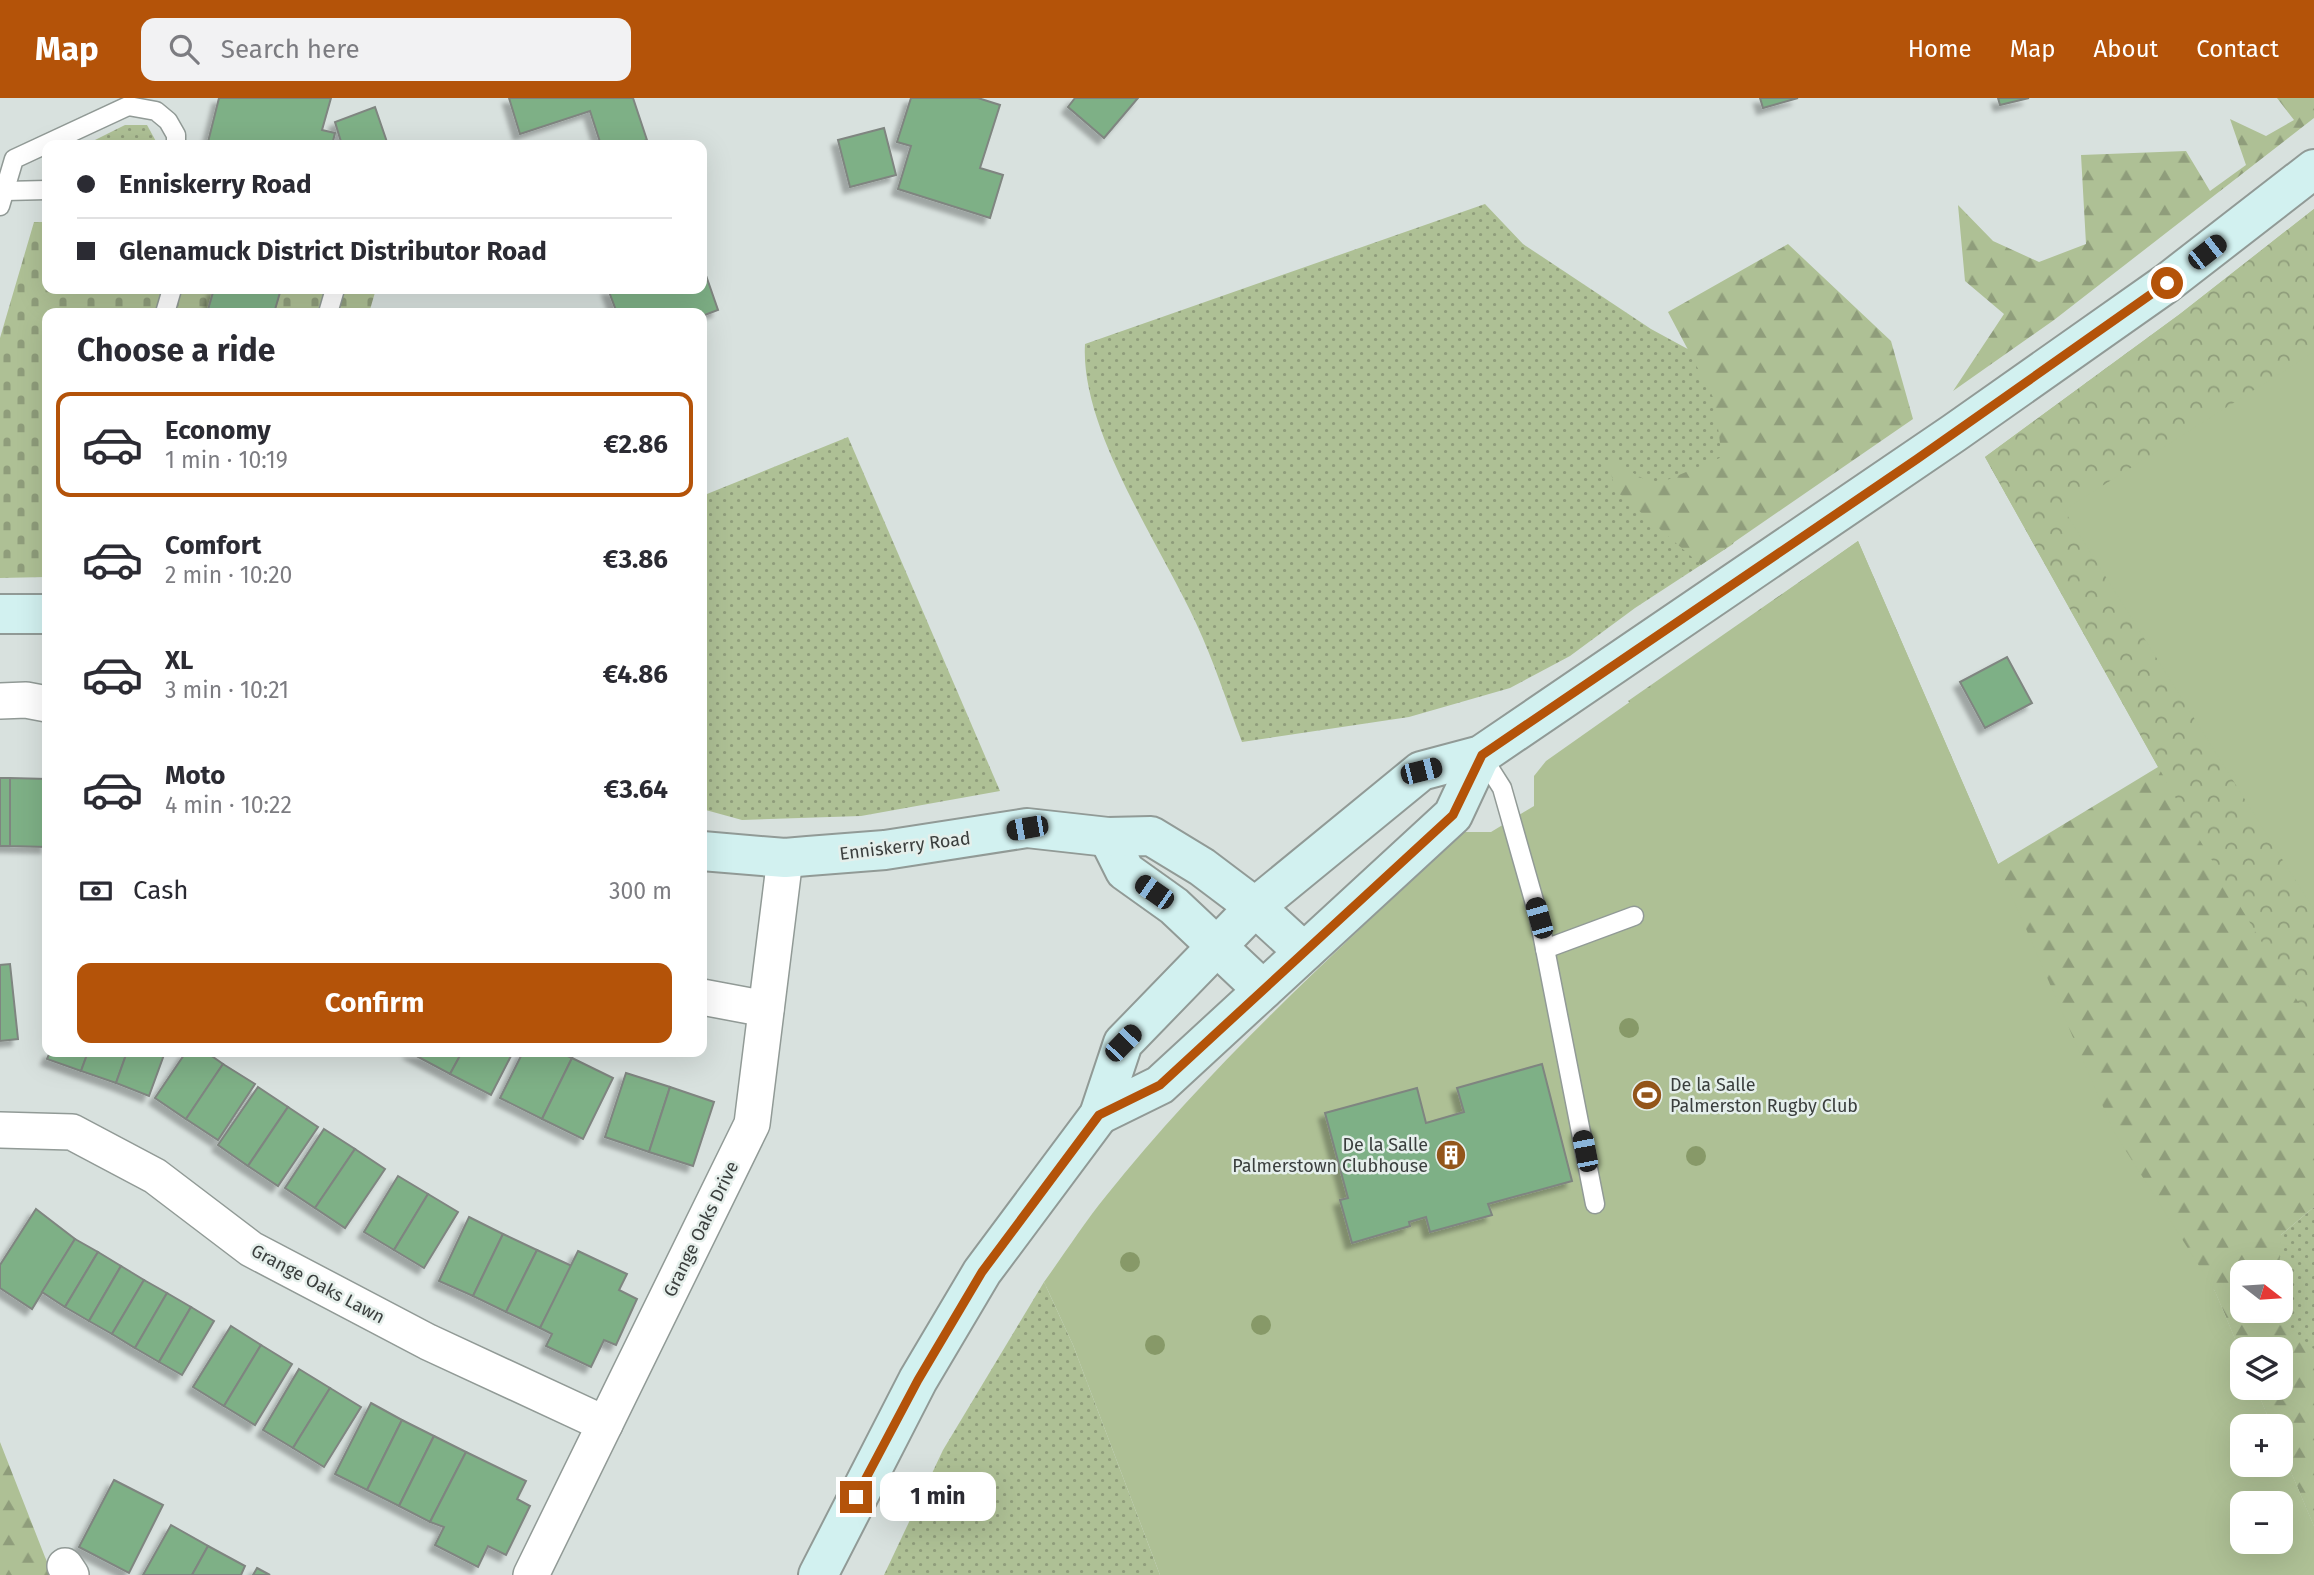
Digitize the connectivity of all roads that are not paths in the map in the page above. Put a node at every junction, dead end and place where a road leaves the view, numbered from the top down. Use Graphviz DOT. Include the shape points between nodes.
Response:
graph roads {
  1 [pos="56,140"];
  2 [pos="176,140"];
  3 [pos="42,146"];
  4 [pos="2314,169"];
  5 [pos="42,191"];
  6 [pos="2,198"];
  7 [pos="0,614"];
  8 [pos="42,614"];
  9 [pos="0,701"];
  10 [pos="42,703"];
  11 [pos="1482,755"];
  12 [pos="1108,837"];
  13 [pos="707,851"];
  14 [pos="785,858"];
  15 [pos="1255,907"];
  16 [pos="1634,916"];
  17 [pos="1217,946"];
  18 [pos="1545,949"];
  19 [pos="1304,952"];
  20 [pos="1263,990"];
  21 [pos="707,998"];
  22 [pos="766,1009"];
  23 [pos="1099,1115"];
  24 [pos="0,1130"];
  25 [pos="1595,1204"];
  26 [pos="606,1424"];
  27 [pos="531,1575"];
  28 [pos="818,1575"];
  1 -- 2 [label="lane" via="128,106 156,111 168,121"];
  3 -- 6 [label="lane" via="15,159"];
  4 -- 11 [label="main road" via="2167,283"];
  5 -- 6 [label="lane"];
  7 -- 8 [label="main road"];
  9 -- 10 [label="street"];
  11 -- 15 [label="main road" via="1421,771"];
  11 -- 18 [label="lane" via="1502,788"];
  11 -- 19 [label="main road" via="1453,815"];
  12 -- 14 [label="main road, Enniskerry Road" via="1027,828 885,850"];
  12 -- 15 [label="main road, Enniskerry Road" via="1151,836"];
  12 -- 17 [label="main road" via="1125,871 1174,906"];
  13 -- 14 [label="main road, Enniskerry Road"];
  14 -- 22 [label="street, Grange Oaks Drive"];
  15 -- 17 [label="main road"];
  15 -- 19 [label="main road, Enniskerry Road"];
  16 -- 18 [label="lane"];
  17 -- 20 [label="main road"];
  17 -- 23 [label="main road" via="1123,1043"];
  18 -- 25 [label="lane"];
  19 -- 20 [label="main road"];
  20 -- 23 [label="main road" via="1160,1085"];
  21 -- 22 [label="street"];
  22 -- 26 [label="street, Grange Oaks Drive" via="752,1124"];
  23 -- 28 [label="main road" via="982,1272 918,1380"];
  24 -- 26 [label="street, Grange Oaks Lawn" via="72,1132 155,1176 251,1249 428,1342"];
  26 -- 27 [label="street, Grange Oaks Drive"];
}
